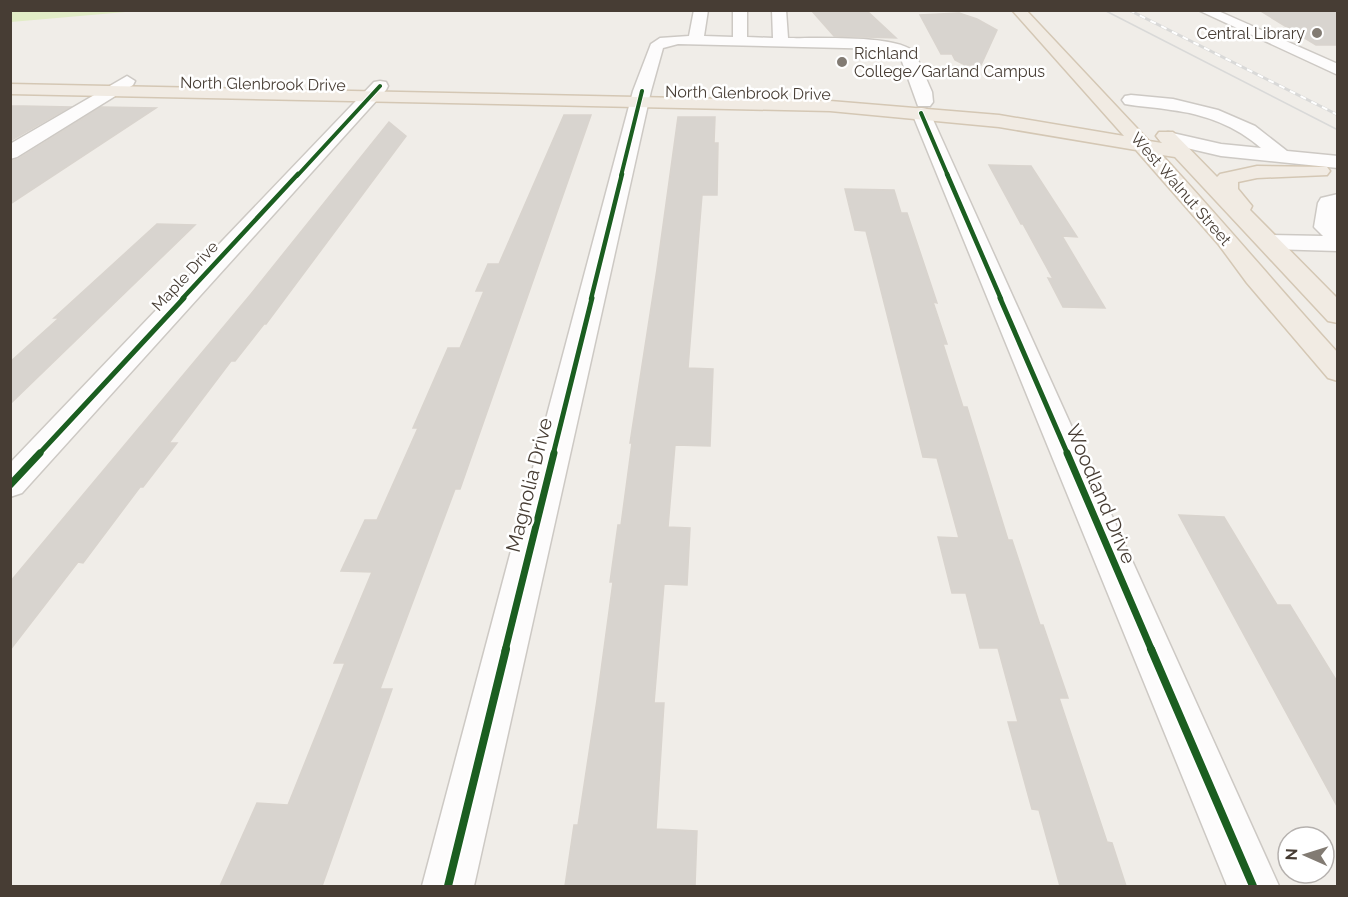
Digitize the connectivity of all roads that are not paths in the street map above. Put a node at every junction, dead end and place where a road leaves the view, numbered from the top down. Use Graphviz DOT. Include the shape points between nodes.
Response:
graph roads {
  1 [pos="701,10"];
  2 [pos="740,10"];
  3 [pos="779,10"];
  4 [pos="1018,10"];
  5 [pos="1203,10"];
  6 [pos="696,41"];
  7 [pos="740,42"];
  8 [pos="781,42"];
  9 [pos="1300,52"];
  10 [pos="1338,53"];
  11 [pos="653,54"];
  12 [pos="909,57"];
  13 [pos="1330,63"];
  14 [pos="1338,70"];
  15 [pos="10,79"];
  16 [pos="127,81"];
  17 [pos="10,90"];
  18 [pos="110,91"];
  19 [pos="375,91"];
  20 [pos="1095,92"];
  21 [pos="1127,95"];
  22 [pos="641,96"];
  23 [pos="922,107"];
  24 [pos="1056,118"];
  25 [pos="1136,138"];
  26 [pos="1174,145"];
  27 [pos="10,153"];
  28 [pos="1283,158"];
  29 [pos="1332,168"];
  30 [pos="1338,189"];
  31 [pos="1338,201"];
  32 [pos="1338,237"];
  33 [pos="1268,242"];
  34 [pos="1338,244"];
  35 [pos="1338,315"];
  36 [pos="1338,372"];
  37 [pos="10,485"];
  38 [pos="448,886"];
  39 [pos="1253,886"];
  1 -- 6 [label="street"];
  2 -- 7 [label="street"];
  3 -- 8 [label="street"];
  4 -- 20 [label="main road, West Walnut Street"];
  5 -- 9 [label="street"];
  6 -- 7 [label="street"];
  6 -- 11 [label="street" via="660,43"];
  7 -- 8 [label="street"];
  8 -- 12 [label="street" via="888,45 903,50"];
  9 -- 10 [label="street"];
  9 -- 13 [label="street"];
  11 -- 12 [label="street"];
  11 -- 22 [label="street, Magnolia Drive"];
  12 -- 23 [label="street, Woodland Drive" via="923,92"];
  13 -- 14 [label="street"];
  15 -- 16 [label="main road, North Glenbrook Drive"];
  16 -- 18 [label="street"];
  16 -- 19 [label="main road, North Glenbrook Drive"];
  17 -- 18 [label="main road, North Glenbrook Drive"];
  18 -- 19 [label="main road, North Glenbrook Drive"];
  18 -- 27 [label="street"];
  19 -- 22 [label="main road, North Glenbrook Drive"];
  19 -- 37 [label="street, Maple Drive"];
  20 -- 24 [label="main road" via="1091,108"];
  20 -- 25 [label="main road, West Walnut Street"];
  21 -- 26 [label="main road, West Walnut Street"];
  21 -- 28 [label="street" via="1219,114 1257,135"];
  22 -- 23 [label="main road, North Glenbrook Drive"];
  22 -- 38 [label="street, Magnolia Drive"];
  23 -- 24 [label="main road, North Glenbrook Drive"];
  23 -- 25 [label="main road, North Glenbrook Drive"];
  23 -- 39 [label="street, Woodland Drive"];
  24 -- 25 [label="main road, North Glenbrook Drive"];
  25 -- 26 [label="main road, North Glenbrook Drive"];
  25 -- 36 [label="main road, West Walnut Street"];
  26 -- 28 [label="street, North Glenbrook Drive"];
  26 -- 29 [label="street, North Glenbrook Drive" via="1227,162"];
  26 -- 33 [label="main road, West Walnut Street"];
  28 -- 29 [label="street, North Glenbrook Drive"];
  29 -- 30 [label="street"];
  29 -- 33 [label="main road" via="1257,172 1227,178 1227,190 1269,236"];
  31 -- 32 [label="street" via="1329,203 1326,227"];
  33 -- 34 [label="street"];
  33 -- 35 [label="main road, West Walnut Street"];
}
